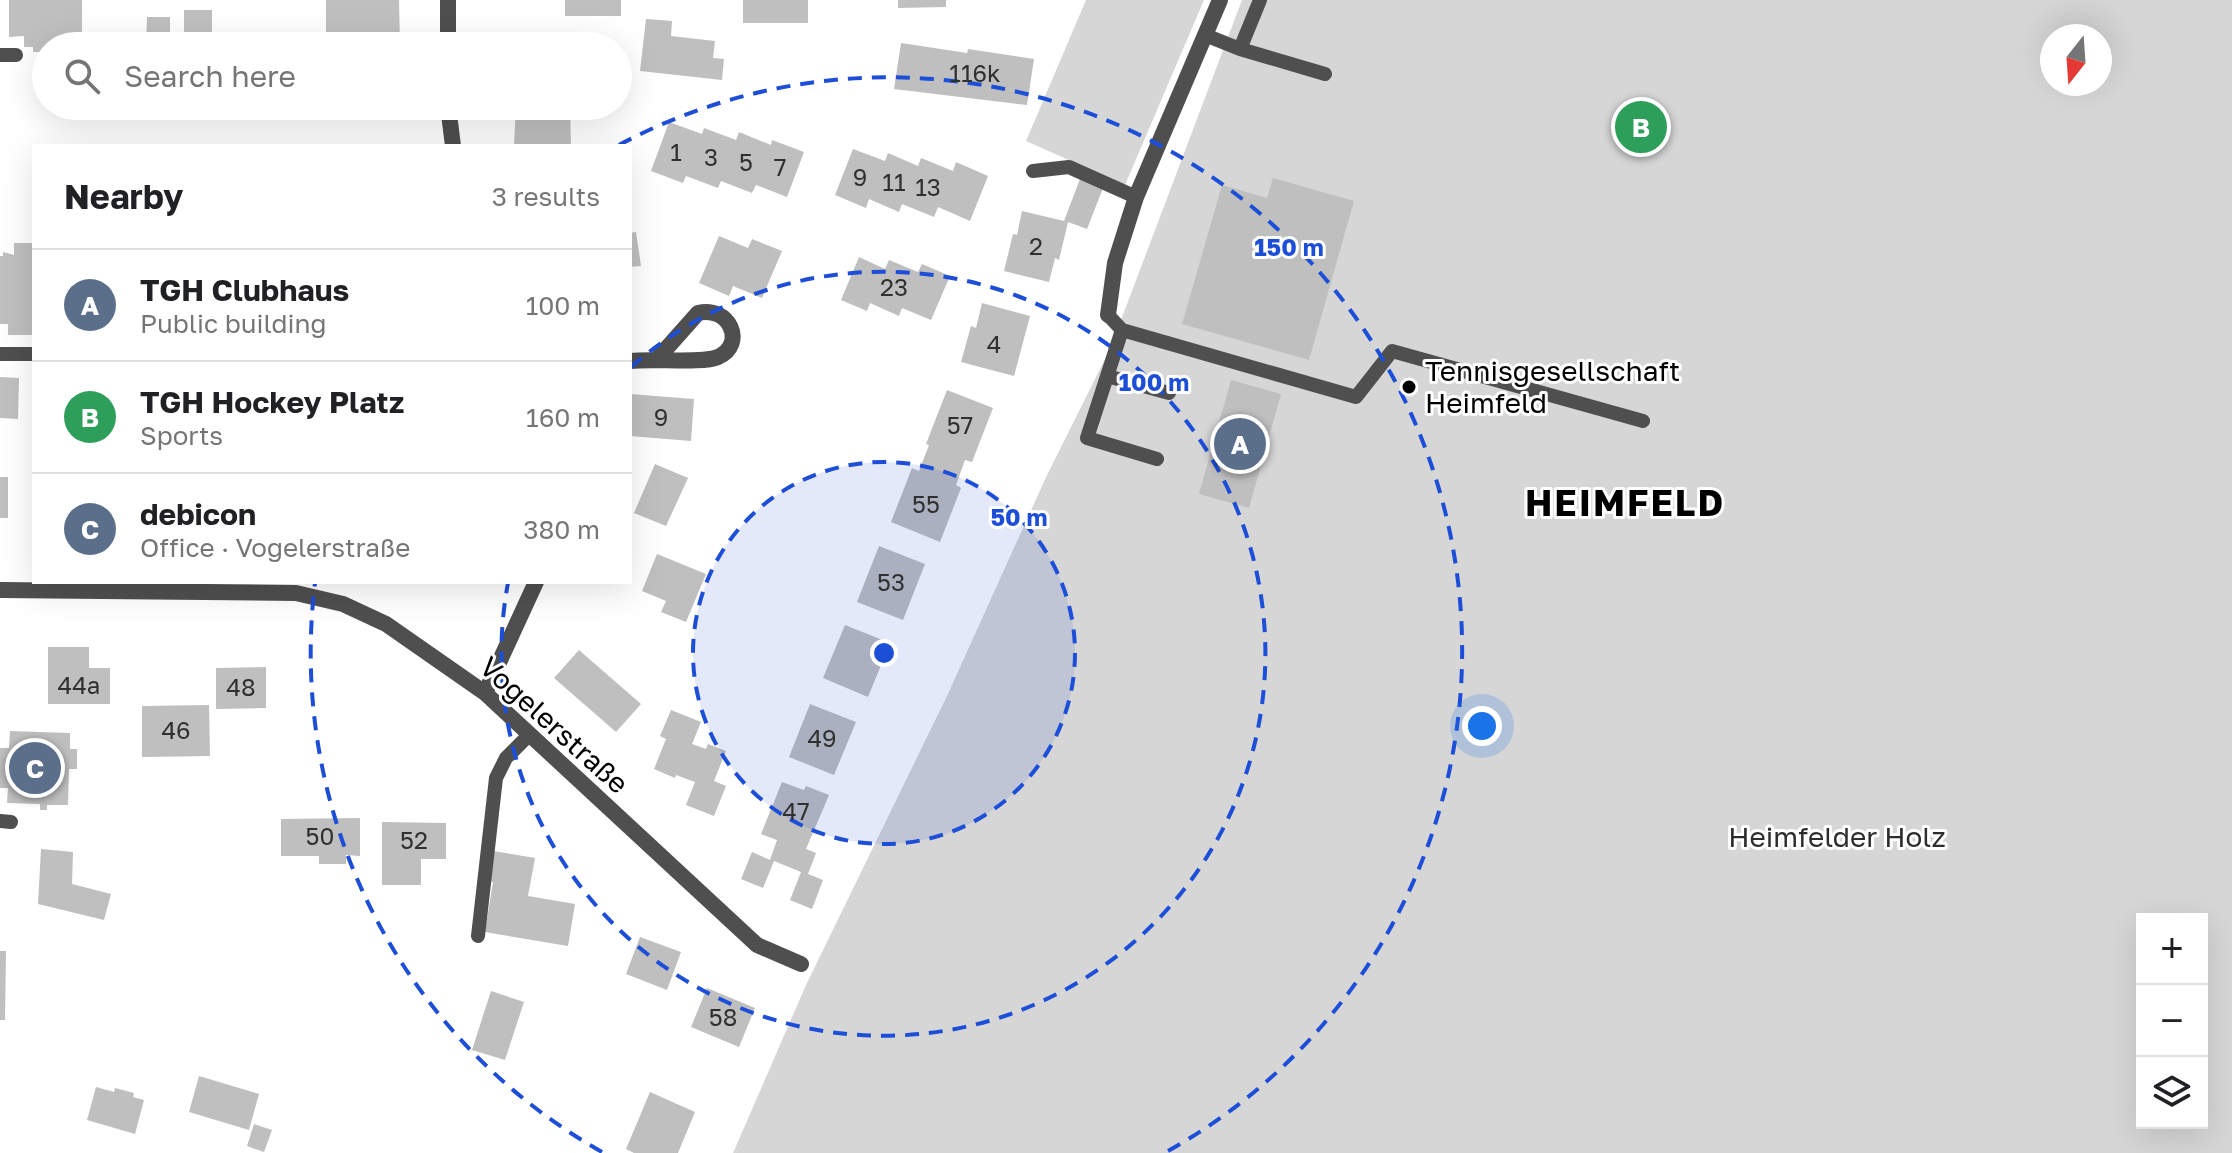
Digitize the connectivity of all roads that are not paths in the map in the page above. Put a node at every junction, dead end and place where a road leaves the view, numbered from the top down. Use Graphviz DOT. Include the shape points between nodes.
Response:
graph roads {
  1 [pos="448,0"];
  2 [pos="1220,0"];
  3 [pos="1260,0"];
  4 [pos="448,32"];
  5 [pos="1205,35"];
  6 [pos="1240,49"];
  7 [pos="0,55"];
  8 [pos="16,55"];
  9 [pos="1325,74"];
  10 [pos="450,120"];
  11 [pos="453,144"];
  12 [pos="1033,171"];
  13 [pos="1136,197"];
  14 [pos="1108,315"];
  15 [pos="1122,330"];
  16 [pos="0,354"];
  17 [pos="32,354"];
  18 [pos="658,358"];
  19 [pos="632,361"];
  20 [pos="1107,376"];
  21 [pos="1169,393"];
  22 [pos="1643,421"];
  23 [pos="1157,459"];
  24 [pos="535,584"];
  25 [pos="0,590"];
  26 [pos="485,693"];
  27 [pos="530,734"];
  28 [pos="478,936"];
  29 [pos="801,964"];
  1 -- 4 [label="street"];
  2 -- 5 [label="street"];
  3 -- 6 [label="lane"];
  5 -- 6 [label="lane"];
  5 -- 13 [label="street"];
  6 -- 9 [label="lane"];
  7 -- 8 [label="lane"];
  10 -- 11 [label="street"];
  12 -- 13 [label="lane" via="1069,167"];
  13 -- 14 [label="street" via="1115,263"];
  14 -- 15 [label="lane"];
  15 -- 20 [label="lane"];
  15 -- 22 [label="lane" via="1356,397 1392,351"];
  16 -- 17 [label="lane"];
  18 -- 19 [label="street"];
  20 -- 21 [label="lane"];
  20 -- 23 [label="lane" via="1087,438"];
  24 -- 26 [label="street"];
  25 -- 26 [label="street, Vogelerstraße" via="305,595 343,604 386,624"];
  26 -- 27 [label="street, Vogelerstraße"];
  27 -- 28 [label="lane" via="506,758 496,778"];
  27 -- 29 [label="street, Vogelerstraße" via="757,945"];
}
